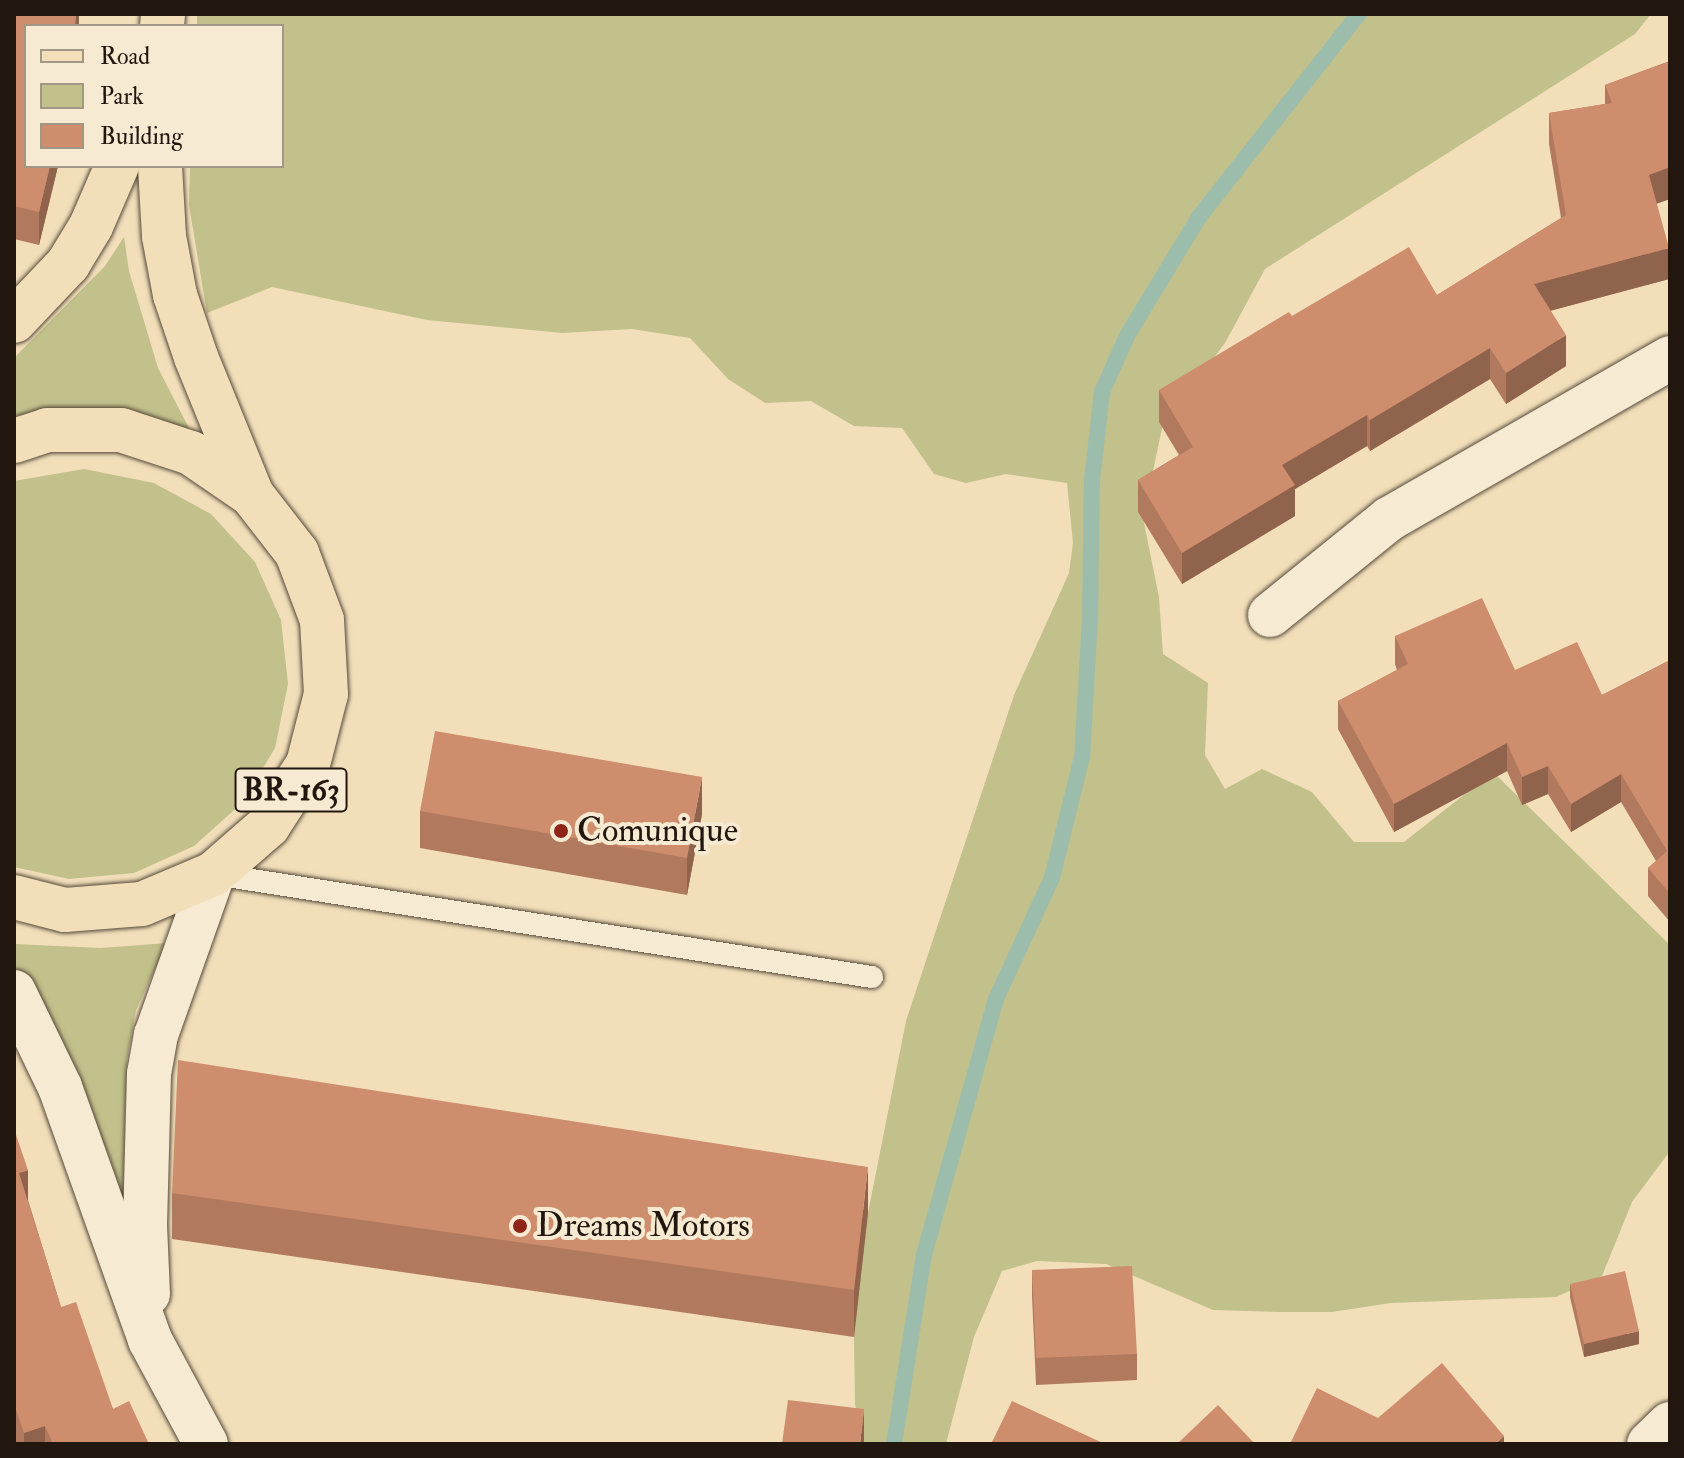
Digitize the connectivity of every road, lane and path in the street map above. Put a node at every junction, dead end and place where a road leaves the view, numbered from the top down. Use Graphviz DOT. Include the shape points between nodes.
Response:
graph roads {
  1 [pos="116,168"];
  2 [pos="160,168"];
  3 [pos="14,321"];
  4 [pos="1670,359"];
  5 [pos="14,441"];
  6 [pos="252,495"];
  7 [pos="1270,615"];
  8 [pos="213,874"];
  9 [pos="14,897"];
  10 [pos="872,977"];
  11 [pos="14,992"];
  12 [pos="150,1340"];
  13 [pos="1670,1424"];
  14 [pos="206,1444"];
  15 [pos="1649,1444"];
  1 -- 3 [label="main road" via="68,264"];
  2 -- 6 [label="main road, BR-163" via="164,236 175,295"];
  4 -- 7 [label="main road" via="1389,519"];
  5 -- 6 [label="main road, BR-163" via="47,430 121,430 191,453"];
  6 -- 8 [label="main road, BR-163" via="297,553 322,620 326,694 308,764 268,826"];
  8 -- 9 [label="main road, BR-163" via="142,904 65,910"];
  8 -- 10 [label="lane"];
  8 -- 12 [label="main road" via="156,1035 149,1074 145,1226"];
  11 -- 12 [label="main road" via="60,1087"];
  12 -- 14 [label="main road"];
  13 -- 15 [label="main road"];
}
